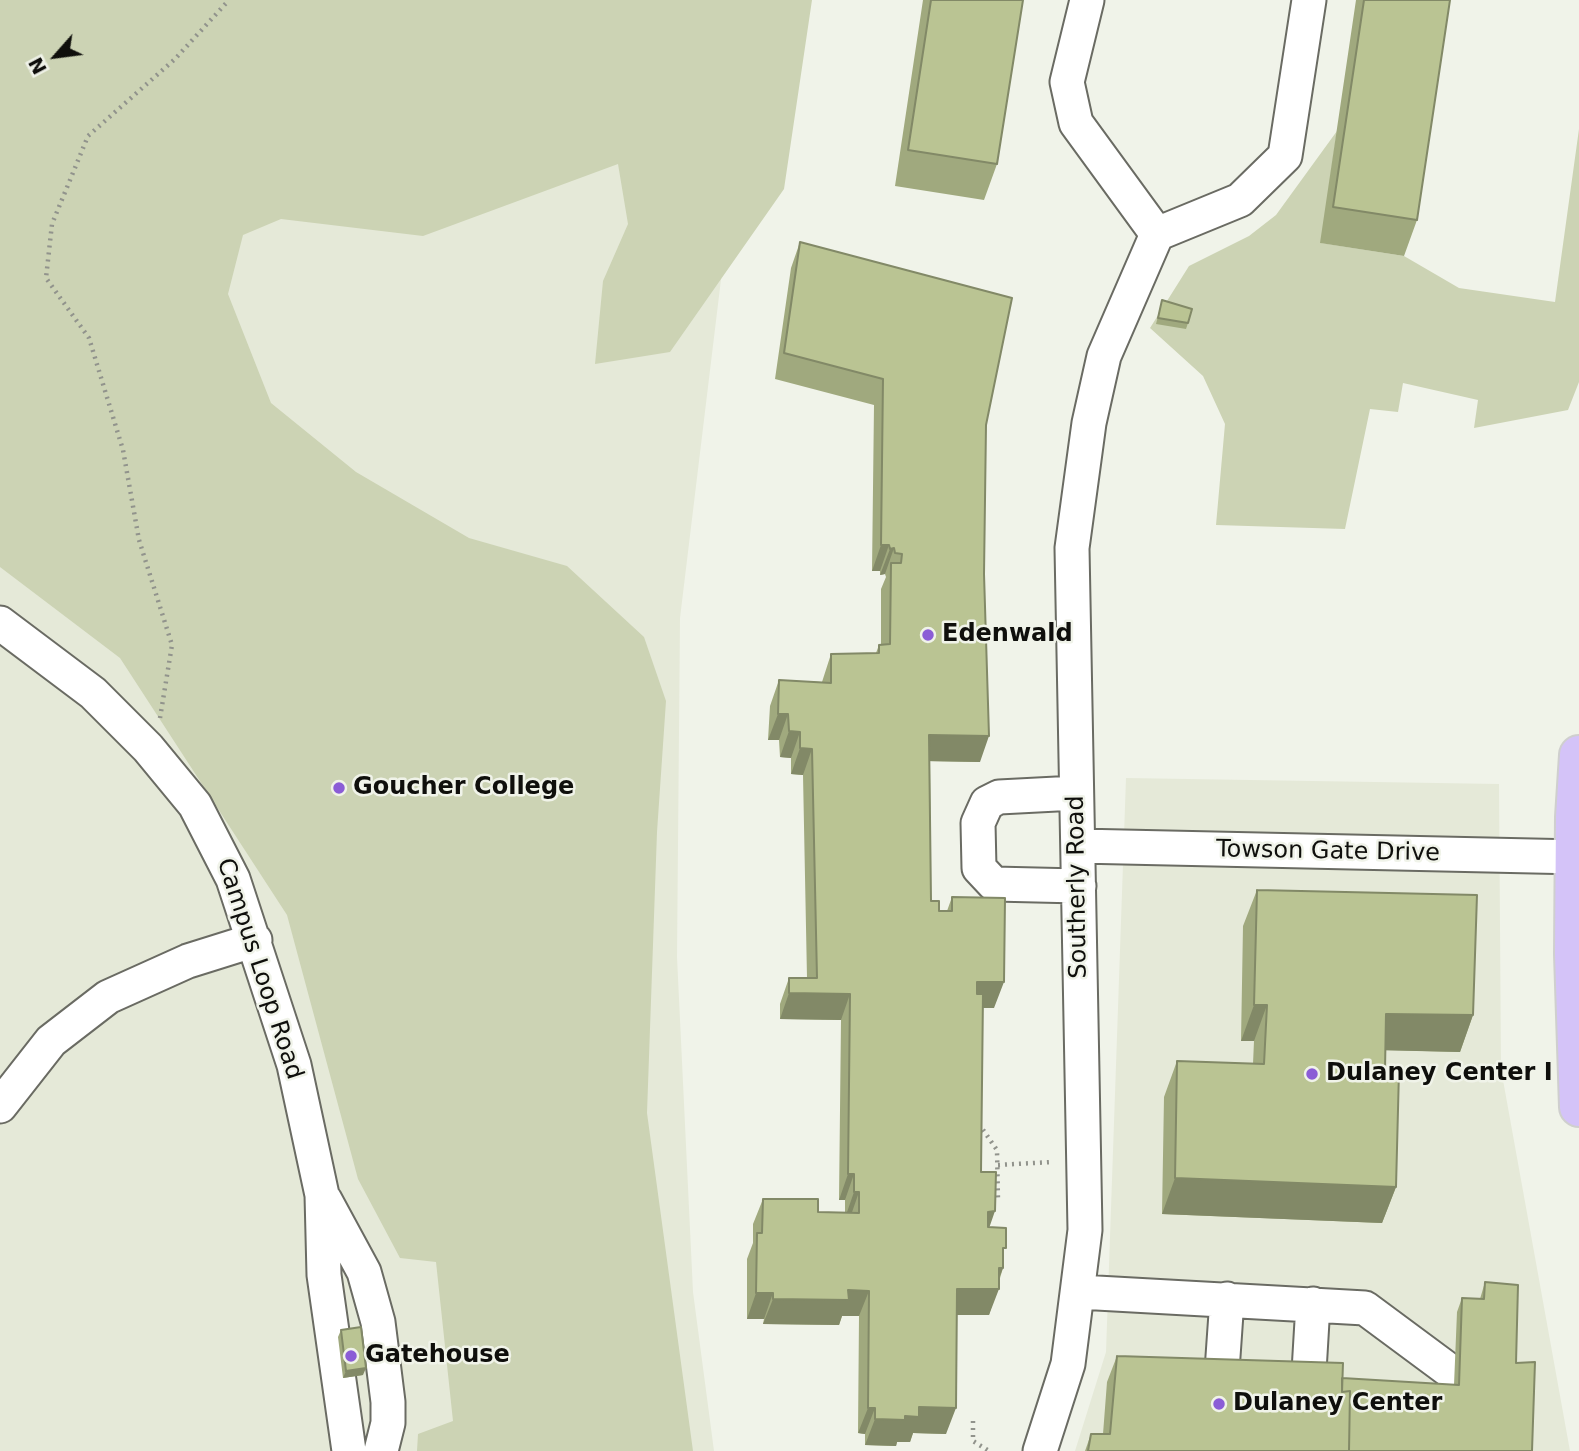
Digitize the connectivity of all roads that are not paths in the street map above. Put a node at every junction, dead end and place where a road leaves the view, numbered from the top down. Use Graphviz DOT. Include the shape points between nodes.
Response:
graph roads {
  1 [pos="1087,0"];
  2 [pos="1309,0"];
  3 [pos="1157,234"];
  4 [pos="0,623"];
  5 [pos="1579,755"];
  6 [pos="1076,793"];
  7 [pos="1078,846"];
  8 [pos="1576,858"];
  9 [pos="1079,886"];
  10 [pos="255,940"];
  11 [pos="0,1107"];
  12 [pos="1579,1107"];
  13 [pos="322,1195"];
  14 [pos="1079,1292"];
  15 [pos="1227,1299"];
  16 [pos="1313,1304"];
  17 [pos="1450,1371"];
  18 [pos="1221,1385"];
  19 [pos="1308,1388"];
  20 [pos="349,1451"];
  21 [pos="381,1451"];
  22 [pos="1040,1451"];
  1 -- 3 [label="street" via="1067,82 1076,123"];
  2 -- 3 [label="street" via="1285,156 1240,200"];
  3 -- 6 [label="street, Southerly Road" via="1104,356 1089,423 1072,548"];
  4 -- 10 [label="street, Campus Loop Road" via="93,693 148,748 195,805 233,879"];
  5 -- 8 [label="main road"];
  6 -- 7 [label="street, Southerly Road"];
  6 -- 9 [label="street" via="999,797 987,803 978,823 979,868 995,884"];
  7 -- 8 [label="street, Towson Gate Drive"];
  7 -- 9 [label="street, Southerly Road"];
  8 -- 12 [label="main road"];
  9 -- 14 [label="street, Southerly Road" via="1085,1230"];
  10 -- 11 [label="street" via="188,961 108,997 51,1041"];
  10 -- 13 [label="street, Campus Loop Road" via="294,1065"];
  13 -- 20 [label="street, Campus Loop Road" via="324,1275"];
  13 -- 21 [label="street, Campus Loop Road" via="365,1272 378,1322 388,1402"];
  14 -- 15 [label="street"];
  14 -- 22 [label="street, Southerly Road" via="1068,1364"];
  15 -- 16 [label="street"];
  15 -- 18 [label="street"];
  16 -- 17 [label="street" via="1366,1308"];
  16 -- 19 [label="street"];
}
